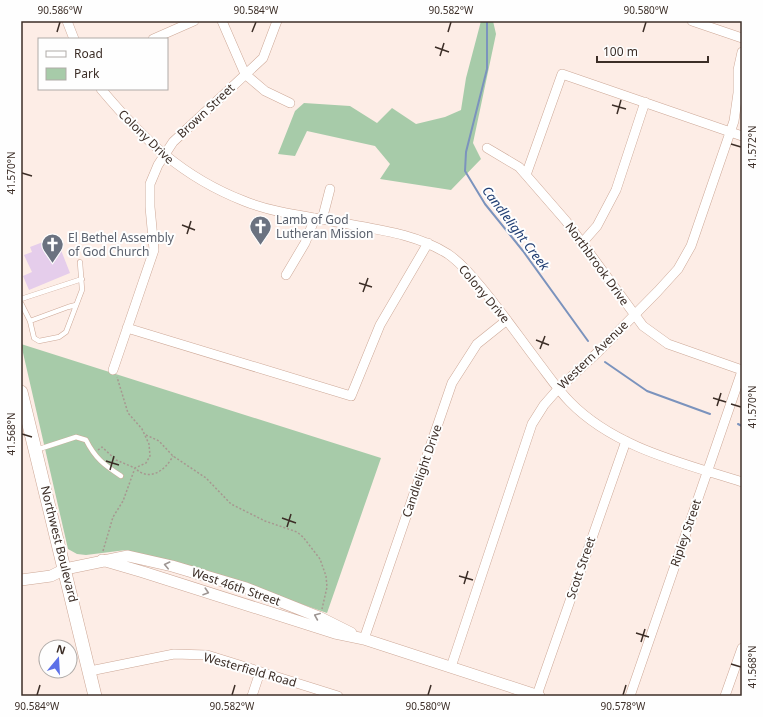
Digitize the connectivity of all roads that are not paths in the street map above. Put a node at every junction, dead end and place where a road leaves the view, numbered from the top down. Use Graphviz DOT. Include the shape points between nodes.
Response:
graph roads {
  1 [pos="67,21"];
  2 [pos="194,21"];
  3 [pos="222,21"];
  4 [pos="277,21"];
  5 [pos="692,21"];
  6 [pos="708,24"];
  7 [pos="74,38"];
  8 [pos="155,38"];
  9 [pos="742,38"];
  10 [pos="742,52"];
  11 [pos="245,74"];
  12 [pos="102,90"];
  13 [pos="645,102"];
  14 [pos="290,103"];
  15 [pos="730,132"];
  16 [pos="742,136"];
  17 [pos="487,148"];
  18 [pos="164,156"];
  19 [pos="526,175"];
  20 [pos="330,189"];
  21 [pos="319,219"];
  22 [pos="428,243"];
  23 [pos="582,243"];
  24 [pos="80,262"];
  25 [pos="286,275"];
  26 [pos="82,279"];
  27 [pos="21,299"];
  28 [pos="21,303"];
  29 [pos="76,305"];
  30 [pos="634,315"];
  31 [pos="507,320"];
  32 [pos="30,321"];
  33 [pos="128,328"];
  34 [pos="113,370"];
  35 [pos="742,370"];
  36 [pos="558,389"];
  37 [pos="21,392"];
  38 [pos="626,441"];
  39 [pos="36,450"];
  40 [pos="708,471"];
  41 [pos="121,476"];
  42 [pos="742,482"];
  43 [pos="102,560"];
  44 [pos="65,569"];
  45 [pos="21,580"];
  46 [pos="364,639"];
  47 [pos="742,648"];
  48 [pos="451,667"];
  49 [pos="90,671"];
  50 [pos="260,672"];
  51 [pos="96,696"];
  52 [pos="252,696"];
  53 [pos="338,696"];
  54 [pos="538,696"];
  55 [pos="630,696"];
  56 [pos="725,696"];
  1 -- 7 [label="street"];
  2 -- 8 [label="street"];
  3 -- 11 [label="street"];
  4 -- 11 [label="street, Brown Street" via="263,58"];
  5 -- 6 [label="street"];
  6 -- 9 [label="street"];
  10 -- 15 [label="street, Western Avenue" via="734,121"];
  11 -- 14 [label="street" via="265,91"];
  11 -- 18 [label="street, Brown Street" via="173,142"];
  12 -- 18 [label="street, Colony Drive" via="128,122"];
  13 -- 15 [label="street"];
  13 -- 19 [label="street" via="562,74"];
  13 -- 23 [label="street" via="616,190 597,226"];
  15 -- 16 [label="street"];
  15 -- 30 [label="street, Western Avenue" via="691,246 678,269"];
  17 -- 19 [label="street, Northbrook Drive" via="519,167"];
  18 -- 21 [label="street, Colony Drive" via="210,186 246,202"];
  18 -- 33 [label="street, Brown Street" via="150,184 154,250"];
  19 -- 23 [label="street, Northbrook Drive"];
  20 -- 21 [label="street"];
  21 -- 22 [label="street, Colony Drive"];
  21 -- 25 [label="street"];
  22 -- 31 [label="street, Colony Drive" via="449,255 466,270"];
  22 -- 33 [label="street" via="380,325 351,396"];
  23 -- 30 [label="street, Northbrook Drive"];
  24 -- 26 [label="lane"];
  26 -- 27 [label="lane"];
  26 -- 29 [label="lane" via="82,290"];
  28 -- 32 [label="lane"];
  29 -- 32 [label="lane"];
  29 -- 32 [label="lane" via="66,332 59,336 39,341 34,338"];
  30 -- 35 [label="street, Northbrook Drive" via="643,326 668,344"];
  30 -- 36 [label="street, Western Avenue"];
  31 -- 36 [label="street, Colony Drive"];
  31 -- 46 [label="street, Candlelight Drive" via="477,344 452,383"];
  33 -- 34 [label="street, Brown Street"];
  35 -- 40 [label="street, Ripley Street"];
  36 -- 38 [label="street, Colony Drive" via="583,415"];
  36 -- 48 [label="street, Western Avenue" via="532,424"];
  37 -- 39 [label="main road, Northwest Boulevard"];
  38 -- 40 [label="street, Colony Drive"];
  38 -- 54 [label="street, Scott Street"];
  39 -- 41 [label="lane" via="76,437 86,440 94,455 107,468"];
  39 -- 44 [label="main road, Northwest Boulevard"];
  40 -- 42 [label="street, Colony Drive"];
  40 -- 55 [label="street, Ripley Street"];
  43 -- 44 [label="street, West 46th Street"];
  43 -- 46 [label="street, West 46th Street, one-way" via="335,633"];
  46 -- 43 [label="street, West 46th Street, one-way" via="319,617 246,588 128,556"];
  44 -- 45 [label="street, West 46th Street" via="51,576"];
  44 -- 49 [label="main road, Northwest Boulevard"];
  46 -- 48 [label="street, West 46th Street"];
  47 -- 56 [label="street"];
  48 -- 54 [label="street, West 46th Street"];
  49 -- 50 [label="street, Westerfield Road" via="174,654 207,655"];
  49 -- 51 [label="main road, Northwest Boulevard"];
  50 -- 52 [label="street"];
  50 -- 53 [label="street, Westerfield Road"];
}
